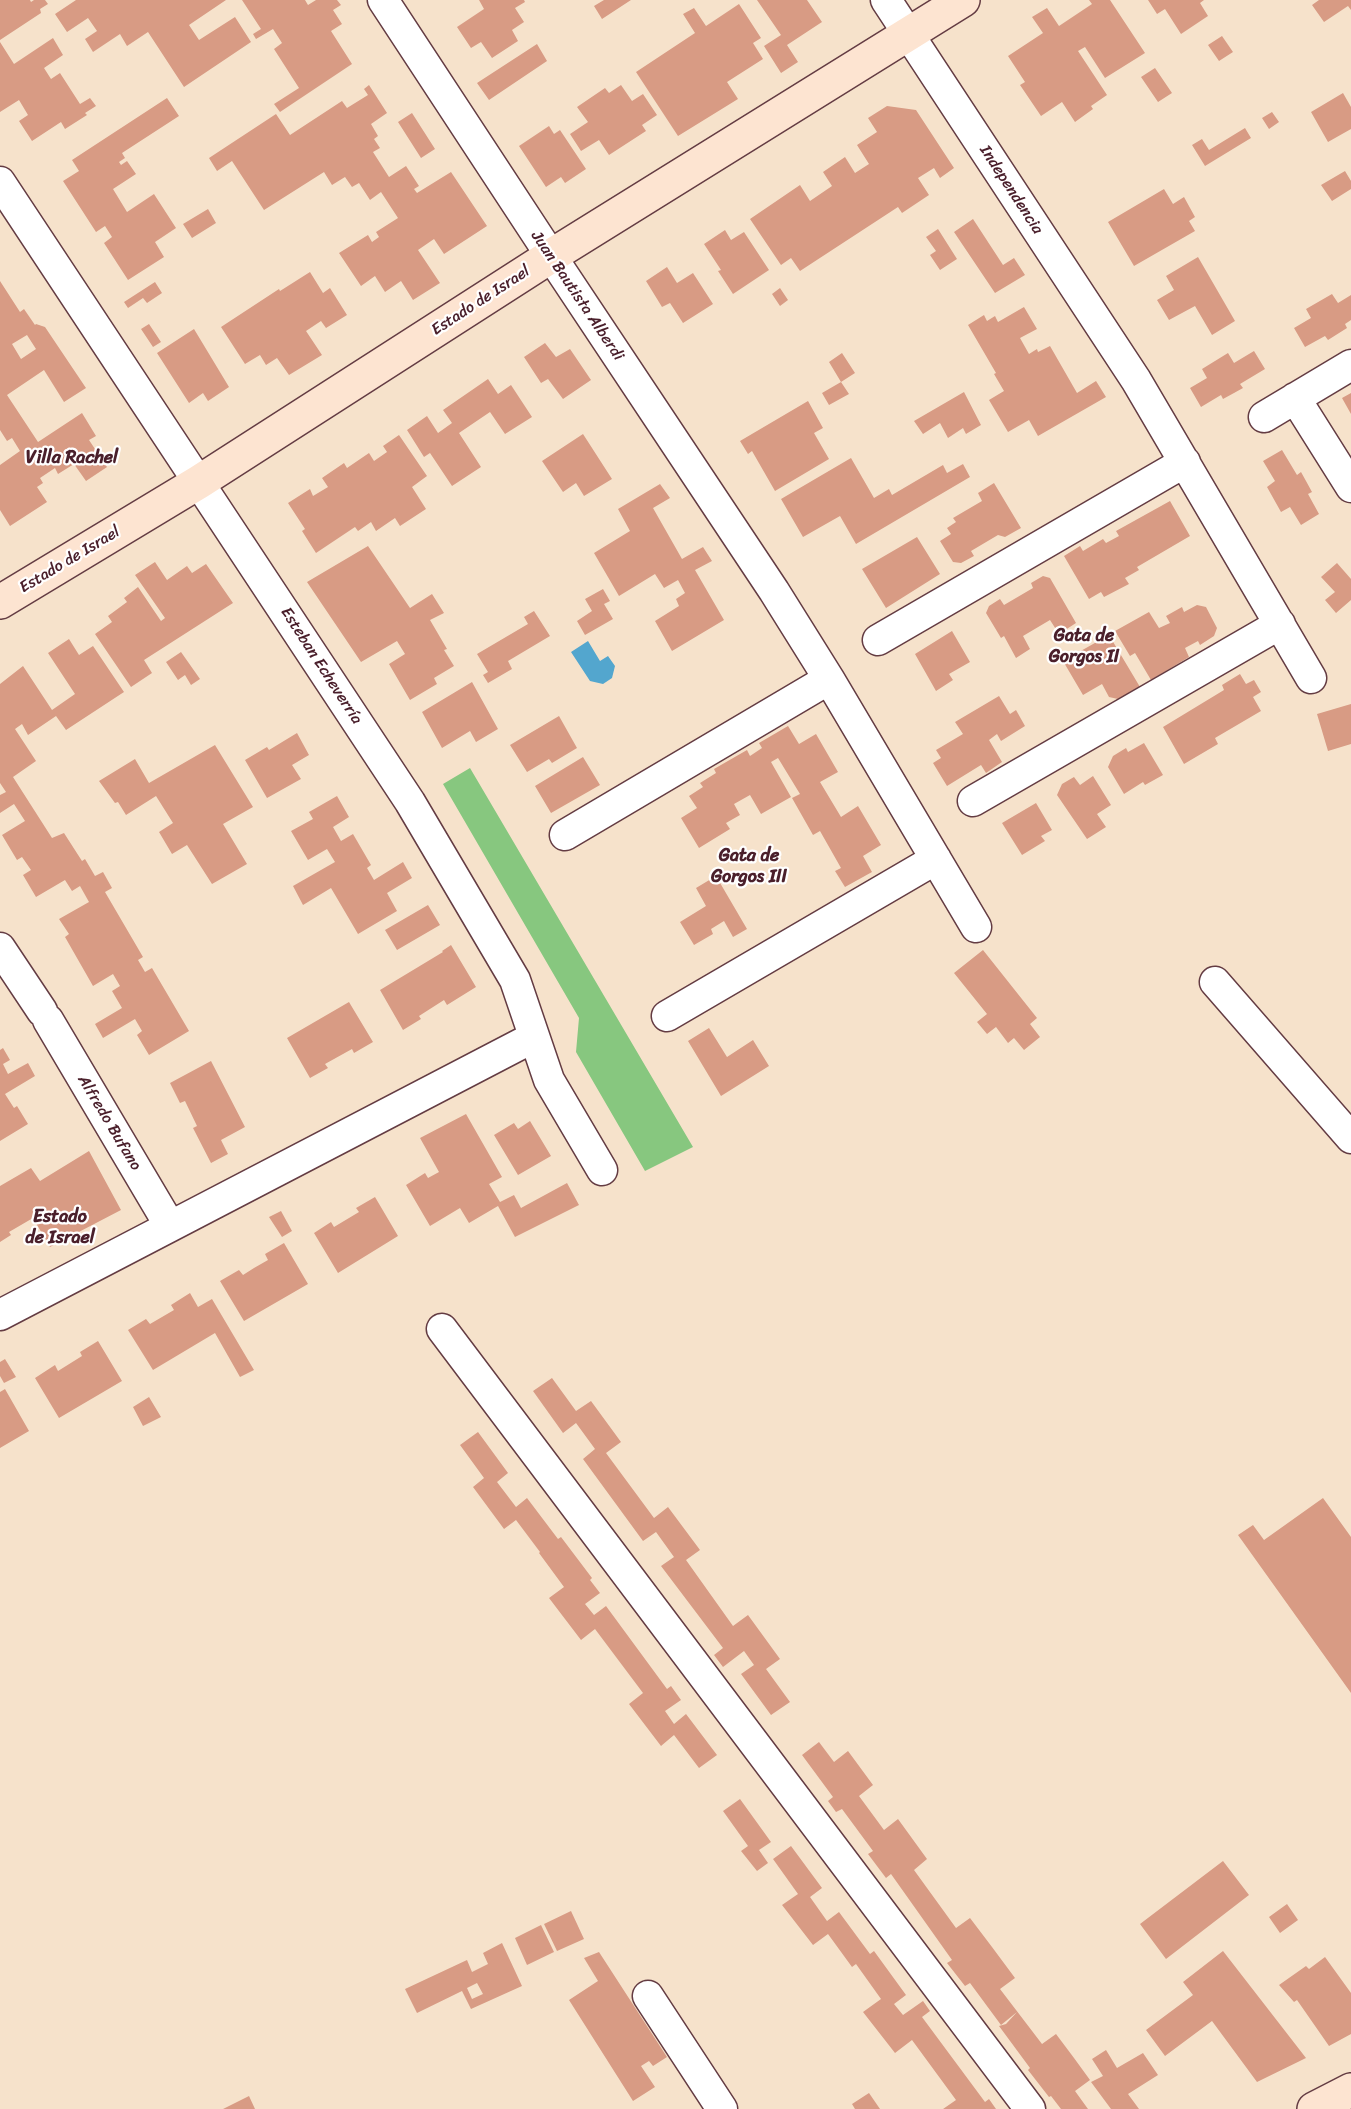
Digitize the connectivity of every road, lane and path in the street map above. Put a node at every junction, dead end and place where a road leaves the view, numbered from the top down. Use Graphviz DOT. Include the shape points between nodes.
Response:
graph roads {
  1 [pos="383,0"];
  2 [pos="886,0"];
  3 [pos="963,0"];
  4 [pos="908,34"];
  5 [pos="0,182"];
  6 [pos="551,256"];
  7 [pos="1351,365"];
  8 [pos="1295,398"];
  9 [pos="1264,417"];
  10 [pos="1185,462"];
  11 [pos="199,482"];
  12 [pos="1351,488"];
  13 [pos="0,602"];
  14 [pos="1280,624"];
  15 [pos="878,640"];
  16 [pos="829,678"];
  17 [pos="1311,678"];
  18 [pos="973,801"];
  19 [pos="564,835"];
  20 [pos="936,859"];
  21 [pos="976,927"];
  22 [pos="0,948"];
  23 [pos="1215,982"];
  24 [pos="667,1016"];
  25 [pos="534,1037"];
  26 [pos="1351,1138"];
  27 [pos="602,1170"];
  28 [pos="170,1227"];
  29 [pos="0,1315"];
  30 [pos="442,1329"];
  31 [pos="648,1996"];
  32 [pos="1351,2090"];
  33 [pos="722,2109"];
  34 [pos="1030,2109"];
  35 [pos="1314,2109"];
  1 -- 6 [label="street, Juan Bautista Alberdi"];
  2 -- 4 [label="street, Independencia"];
  3 -- 4 [label="street, Estado de Israel"];
  4 -- 6 [label="street, Estado de Israel"];
  4 -- 10 [label="street, Independencia" via="1136,380"];
  5 -- 11 [label="street, Esteban Echeverría"];
  6 -- 11 [label="street, Estado de Israel"];
  6 -- 16 [label="street, Juan Bautista Alberdi"];
  7 -- 8 [label="street"];
  8 -- 9 [label="street"];
  8 -- 12 [label="street"];
  10 -- 14 [label="street, Independencia"];
  10 -- 15 [label="street"];
  11 -- 13 [label="street, Estado de Israel"];
  11 -- 25 [label="street, Esteban Echeverría" via="410,802 515,980"];
  14 -- 17 [label="street, Independencia"];
  14 -- 18 [label="street"];
  16 -- 19 [label="street"];
  16 -- 20 [label="street, Juan Bautista Alberdi"];
  20 -- 21 [label="street, Juan Bautista Alberdi"];
  20 -- 24 [label="street"];
  22 -- 28 [label="street, Alfredo Bufano" via="45,1016"];
  23 -- 26 [label="street"];
  25 -- 27 [label="street, Esteban Echeverría" via="549,1080"];
  25 -- 28 [label="street"];
  28 -- 29 [label="street"];
  30 -- 34 [label="street"];
  31 -- 33 [label="street"];
  32 -- 35 [label="street"];
}
